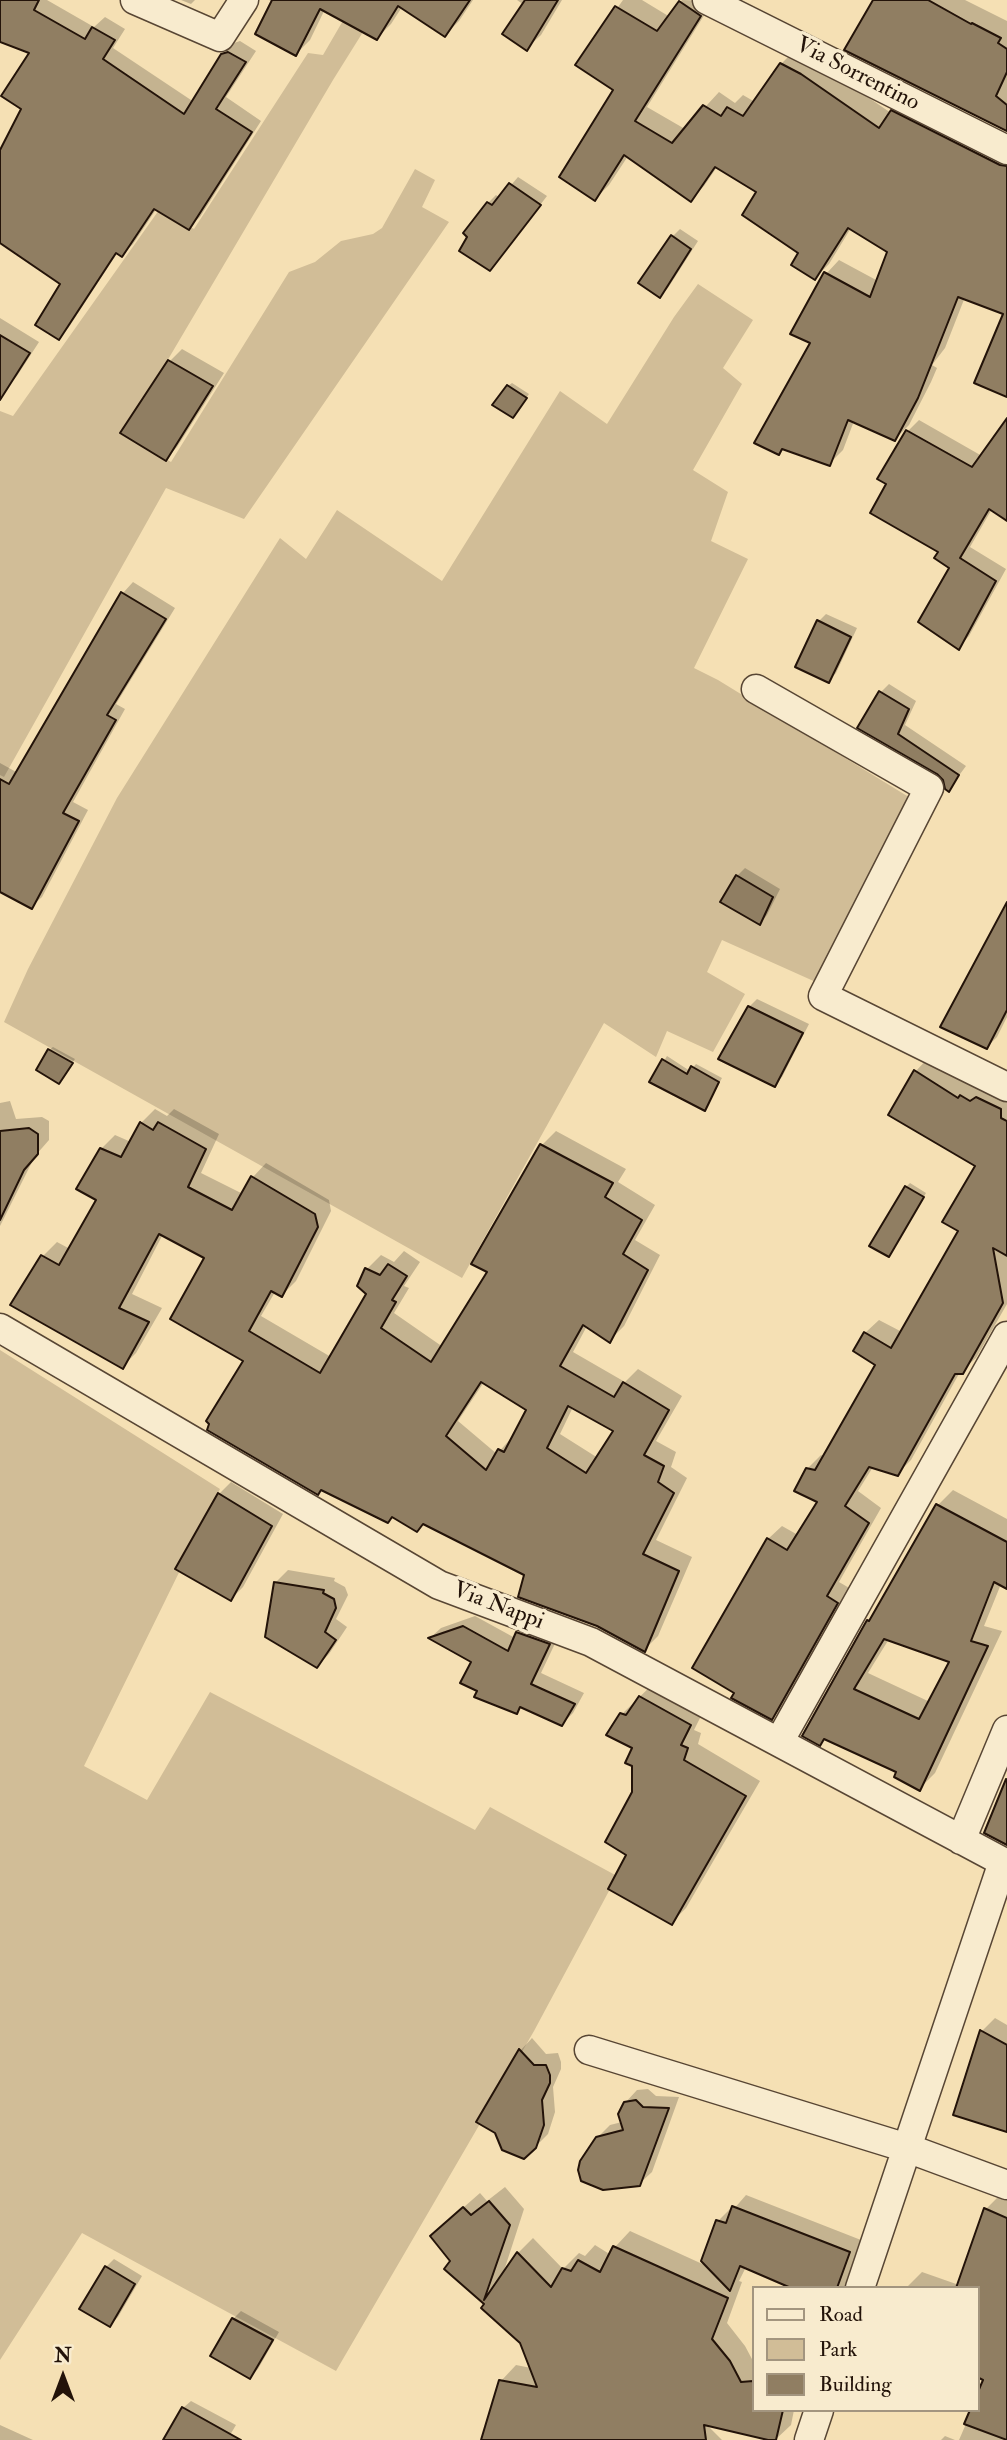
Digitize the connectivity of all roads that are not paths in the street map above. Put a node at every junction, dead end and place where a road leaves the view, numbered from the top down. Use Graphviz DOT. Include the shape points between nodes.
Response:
graph roads {
  1 [pos="135,0"];
  2 [pos="244,0"];
  3 [pos="707,0"];
  4 [pos="1007,150"];
  5 [pos="756,689"];
  6 [pos="1007,1087"];
  7 [pos="0,1328"];
  8 [pos="1007,1336"];
  9 [pos="1007,1730"];
  10 [pos="779,1742"];
  11 [pos="961,1840"];
  12 [pos="1005,1863"];
  13 [pos="589,2050"];
  14 [pos="907,2148"];
  15 [pos="1007,2185"];
  16 [pos="861,2286"];
  17 [pos="818,2412"];
  18 [pos="809,2440"];
  1 -- 2 [label="street" via="220,37"];
  3 -- 4 [label="street, Via Sorrentino"];
  5 -- 6 [label="street" via="929,788 823,996"];
  7 -- 10 [label="street, Via Nappi" via="439,1585 591,1642"];
  8 -- 10 [label="street"];
  9 -- 11 [label="street"];
  10 -- 11 [label="street, Via Nappi"];
  11 -- 12 [label="street, Via Nappi"];
  12 -- 14 [label="street"];
  13 -- 14 [label="street"];
  14 -- 15 [label="street"];
  14 -- 16 [label="street"];
  17 -- 18 [label="street"];
}
